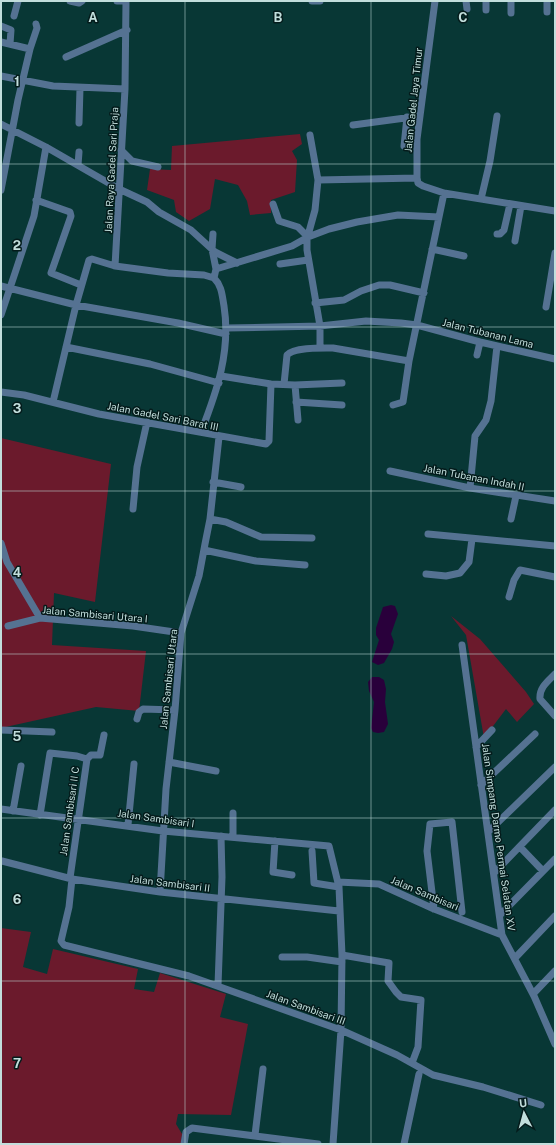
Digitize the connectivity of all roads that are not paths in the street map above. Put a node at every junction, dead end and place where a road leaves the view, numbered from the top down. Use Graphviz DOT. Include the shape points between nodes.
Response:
graph roads {
  1 [pos="18,1"];
  2 [pos="70,1"];
  3 [pos="82,1"];
  4 [pos="117,1"];
  5 [pos="123,1"];
  6 [pos="126,1"];
  7 [pos="312,1"];
  8 [pos="320,1"];
  9 [pos="435,1"];
  10 [pos="486,1"];
  11 [pos="511,1"];
  12 [pos="547,1"];
  13 [pos="486,10"];
  14 [pos="547,12"];
  15 [pos="511,13"];
  16 [pos="14,16"];
  17 [pos="36,24"];
  18 [pos="1,26"];
  19 [pos="127,30"];
  20 [pos="1,42"];
  21 [pos="10,44"];
  22 [pos="30,49"];
  23 [pos="66,57"];
  24 [pos="1,76"];
  25 [pos="22,82"];
  26 [pos="80,88"];
  27 [pos="125,89"];
  28 [pos="420,116"];
  29 [pos="497,116"];
  30 [pos="407,117"];
  31 [pos="79,123"];
  32 [pos="1,124"];
  33 [pos="353,125"];
  34 [pos="12,129"];
  35 [pos="310,135"];
  36 [pos="404,146"];
  37 [pos="46,147"];
  38 [pos="121,150"];
  39 [pos="79,152"];
  40 [pos="78,165"];
  41 [pos="158,167"];
  42 [pos="417,178"];
  43 [pos="318,180"];
  44 [pos="119,189"];
  45 [pos="1,190"];
  46 [pos="444,192"];
  47 [pos="481,199"];
  48 [pos="36,200"];
  49 [pos="273,204"];
  50 [pos="510,204"];
  51 [pos="521,206"];
  52 [pos="555,211"];
  53 [pos="439,218"];
  54 [pos="213,234"];
  55 [pos="497,234"];
  56 [pos="308,237"];
  57 [pos="515,241"];
  58 [pos="212,249"];
  59 [pos="432,249"];
  60 [pos="555,253"];
  61 [pos="464,256"];
  62 [pos="308,260"];
  63 [pos="237,263"];
  64 [pos="280,264"];
  65 [pos="115,266"];
  66 [pos="216,269"];
  67 [pos="214,278"];
  68 [pos="82,284"];
  69 [pos="1,286"];
  70 [pos="9,288"];
  71 [pos="424,292"];
  72 [pos="315,303"];
  73 [pos="76,305"];
  74 [pos="546,307"];
  75 [pos="1,312"];
  76 [pos="417,325"];
  77 [pos="320,326"];
  78 [pos="226,331"];
  79 [pos="480,342"];
  80 [pos="498,346"];
  81 [pos="66,347"];
  82 [pos="320,347"];
  83 [pos="477,355"];
  84 [pos="555,359"];
  85 [pos="409,361"];
  86 [pos="220,380"];
  87 [pos="342,383"];
  88 [pos="271,384"];
  89 [pos="284,384"];
  90 [pos="295,385"];
  91 [pos="1,392"];
  92 [pos="53,402"];
  93 [pos="296,402"];
  94 [pos="342,405"];
  95 [pos="393,405"];
  96 [pos="298,420"];
  97 [pos="147,422"];
  98 [pos="201,432"];
  99 [pos="219,437"];
  100 [pos="390,471"];
  101 [pos="213,482"];
  102 [pos="241,487"];
  103 [pos="470,488"];
  104 [pos="516,496"];
  105 [pos="555,501"];
  106 [pos="132,509"];
  107 [pos="511,519"];
  108 [pos="210,520"];
  109 [pos="428,534"];
  110 [pos="312,538"];
  111 [pos="472,539"];
  112 [pos="1,543"];
  113 [pos="555,546"];
  114 [pos="204,550"];
  115 [pos="305,565"];
  116 [pos="426,574"];
  117 [pos="555,577"];
  118 [pos="510,597"];
  119 [pos="40,618"];
  120 [pos="8,626"];
  121 [pos="181,633"];
  122 [pos="462,645"];
  123 [pos="555,674"];
  124 [pos="175,710"];
  125 [pos="555,716"];
  126 [pos="138,719"];
  127 [pos="1,730"];
  128 [pos="492,730"];
  129 [pos="52,732"];
  130 [pos="535,734"];
  131 [pos="104,735"];
  132 [pos="476,747"];
  133 [pos="87,759"];
  134 [pos="169,762"];
  135 [pos="134,764"];
  136 [pos="20,766"];
  137 [pos="555,767"];
  138 [pos="216,771"];
  139 [pos="552,775"];
  140 [pos="481,784"];
  141 [pos="1,809"];
  142 [pos="555,810"];
  143 [pos="13,811"];
  144 [pos="233,813"];
  145 [pos="40,815"];
  146 [pos="77,818"];
  147 [pos="128,825"];
  148 [pos="163,831"];
  149 [pos="489,831"];
  150 [pos="221,836"];
  151 [pos="233,837"];
  152 [pos="275,841"];
  153 [pos="310,847"];
  154 [pos="520,847"];
  155 [pos="555,859"];
  156 [pos="2,861"];
  157 [pos="543,871"];
  158 [pos="494,873"];
  159 [pos="292,875"];
  160 [pos="71,879"];
  161 [pos="338,885"];
  162 [pos="160,892"];
  163 [pos="221,899"];
  164 [pos="434,909"];
  165 [pos="339,911"];
  166 [pos="462,912"];
  167 [pos="500,915"];
  168 [pos="555,916"];
  169 [pos="502,935"];
  170 [pos="61,941"];
  171 [pos="282,957"];
  172 [pos="342,958"];
  173 [pos="514,958"];
  174 [pos="555,971"];
  175 [pos="218,985"];
  176 [pos="533,994"];
  177 [pos="341,1030"];
  178 [pos="555,1044"];
  179 [pos="412,1063"];
  180 [pos="262,1069"];
  181 [pos="419,1074"];
  182 [pos="541,1105"];
  183 [pos="254,1134"];
  184 [pos="184,1144"];
  185 [pos="318,1144"];
  186 [pos="332,1144"];
  187 [pos="404,1144"];
  1 -- 16 [label="street"];
  2 -- 3 [label="street"];
  4 -- 5 [label="street"];
  6 -- 19 [label="street, Jalan Raya Gadel Sari Praja"];
  7 -- 8 [label="street"];
  9 -- 28 [label="street, Jalan Gadel Jaya Timur"];
  10 -- 13 [label="street"];
  11 -- 15 [label="street"];
  12 -- 14 [label="street"];
  17 -- 22 [label="street"];
  18 -- 21 [label="street" via="11,30"];
  19 -- 23 [label="street"];
  19 -- 27 [label="street, Jalan Raya Gadel Sari Praja"];
  20 -- 21 [label="street"];
  21 -- 22 [label="street"];
  22 -- 25 [label="street"];
  24 -- 25 [label="street"];
  25 -- 26 [label="street"];
  25 -- 34 [label="street"];
  26 -- 27 [label="street"];
  26 -- 31 [label="street"];
  27 -- 38 [label="street, Jalan Raya Gadel Sari Praja"];
  28 -- 30 [label="street"];
  28 -- 42 [label="street, Jalan Gadel Jaya Timur"];
  29 -- 47 [label="street"];
  30 -- 33 [label="street"];
  30 -- 36 [label="street"];
  32 -- 34 [label="street"];
  34 -- 37 [label="street"];
  34 -- 45 [label="street"];
  35 -- 43 [label="street"];
  37 -- 40 [label="street"];
  37 -- 48 [label="street"];
  38 -- 41 [label="street" via="132,161"];
  38 -- 44 [label="street, Jalan Raya Gadel Sari Praja"];
  39 -- 40 [label="street"];
  40 -- 44 [label="street"];
  42 -- 43 [label="street"];
  42 -- 46 [label="street" via="418,183 423,186"];
  43 -- 56 [label="street" via="315,210"];
  44 -- 58 [label="street" via="184,225"];
  44 -- 65 [label="street, Jalan Raya Gadel Sari Praja"];
  46 -- 47 [label="street"];
  46 -- 53 [label="street"];
  47 -- 50 [label="street"];
  48 -- 68 [label="street" via="70,212 71,216 51,273"];
  48 -- 70 [label="street" via="34,216"];
  49 -- 56 [label="street" via="279,221 298,227"];
  50 -- 51 [label="street"];
  50 -- 55 [label="street" via="504,230"];
  51 -- 52 [label="street"];
  51 -- 57 [label="street"];
  53 -- 56 [label="street" via="392,216 329,229"];
  53 -- 59 [label="street"];
  54 -- 58 [label="street"];
  56 -- 62 [label="street"];
  56 -- 63 [label="street" via="292,246"];
  58 -- 63 [label="street"];
  58 -- 66 [label="street"];
  59 -- 61 [label="street"];
  59 -- 71 [label="street"];
  60 -- 74 [label="street"];
  62 -- 64 [label="street"];
  62 -- 72 [label="street"];
  63 -- 66 [label="street"];
  65 -- 67 [label="street"];
  65 -- 68 [label="street" via="90,260"];
  66 -- 67 [label="street"];
  67 -- 78 [label="street" via="221,288"];
  68 -- 73 [label="street"];
  69 -- 70 [label="street, Jalan Tubanan Lama"];
  70 -- 73 [label="street, Jalan Tubanan Lama"];
  70 -- 75 [label="street"];
  71 -- 72 [label="street" via="379,285 344,300"];
  71 -- 76 [label="street"];
  72 -- 77 [label="street"];
  73 -- 78 [label="street, Jalan Tubanan Lama"];
  73 -- 81 [label="street"];
  76 -- 77 [label="street, Jalan Tubanan Lama" via="366,321"];
  76 -- 79 [label="street, Jalan Tubanan Lama"];
  76 -- 85 [label="street"];
  77 -- 78 [label="street, Jalan Tubanan Lama"];
  77 -- 82 [label="street"];
  78 -- 86 [label="street"];
  79 -- 80 [label="street, Jalan Tubanan Lama"];
  79 -- 83 [label="street"];
  80 -- 84 [label="street, Jalan Tubanan Lama"];
  80 -- 103 [label="street" via="491,401 487,417 476,436"];
  81 -- 86 [label="street"];
  81 -- 92 [label="street"];
  82 -- 85 [label="street"];
  82 -- 89 [label="street" via="288,353"];
  85 -- 95 [label="street" via="403,402"];
  86 -- 88 [label="street"];
  86 -- 98 [label="street"];
  87 -- 90 [label="street"];
  88 -- 89 [label="street"];
  88 -- 99 [label="street, Jalan Gadel Sari Barat III" via="269,441 262,444"];
  89 -- 90 [label="street"];
  90 -- 93 [label="street"];
  91 -- 92 [label="street, Jalan Gadel Sari Barat III"];
  92 -- 97 [label="street, Jalan Gadel Sari Barat III" via="99,414"];
  93 -- 94 [label="street"];
  93 -- 96 [label="street"];
  97 -- 98 [label="street, Jalan Gadel Sari Barat III"];
  97 -- 106 [label="street" via="137,467"];
  98 -- 99 [label="street, Jalan Gadel Sari Barat III"];
  99 -- 101 [label="street, Jalan Sambisari Utara"];
  100 -- 103 [label="street, Jalan Tubanan Indah II"];
  101 -- 102 [label="street"];
  101 -- 108 [label="street, Jalan Sambisari Utara"];
  103 -- 104 [label="street, Jalan Tubanan Indah II"];
  104 -- 105 [label="street, Jalan Tubanan Indah II"];
  104 -- 107 [label="street"];
  108 -- 110 [label="street" via="226,522 261,536"];
  108 -- 114 [label="street, Jalan Sambisari Utara"];
  109 -- 111 [label="street"];
  111 -- 113 [label="street"];
  111 -- 116 [label="street" via="469,562 460,573 446,576"];
  112 -- 119 [label="street" via="7,562"];
  114 -- 115 [label="street" via="256,561"];
  114 -- 121 [label="street, Jalan Sambisari Utara" via="199,576"];
  117 -- 118 [label="street" via="520,570 514,580"];
  119 -- 120 [label="street, Jalan Sambisari Utara I"];
  119 -- 121 [label="street, Jalan Sambisari Utara I"];
  121 -- 124 [label="street, Jalan Sambisari Utara"];
  122 -- 132 [label="street, Jalan Simpang Darmo Permai Selatan XV"];
  123 -- 125 [label="street" via="543,687 540,695 540,700"];
  124 -- 126 [label="street" via="143,708"];
  124 -- 134 [label="street, Jalan Sambisari Utara"];
  127 -- 129 [label="street"];
  128 -- 132 [label="street"];
  130 -- 140 [label="street"];
  131 -- 133 [label="street, Jalan Sambisari II C" via="100,755"];
  132 -- 140 [label="street, Jalan Simpang Darmo Permai Selatan XV"];
  133 -- 145 [label="street" via="53,752 50,754"];
  133 -- 146 [label="street, Jalan Sambisari II C"];
  134 -- 138 [label="street"];
  134 -- 148 [label="street, Jalan Sambisari Utara"];
  135 -- 147 [label="street"];
  136 -- 143 [label="street"];
  137 -- 139 [label="street"];
  139 -- 149 [label="street"];
  140 -- 149 [label="street, Jalan Simpang Darmo Permai Selatan XV"];
  141 -- 143 [label="street, Jalan Sambisari I"];
  142 -- 154 [label="street"];
  143 -- 145 [label="street, Jalan Sambisari I"];
  144 -- 151 [label="street"];
  145 -- 146 [label="street, Jalan Sambisari I"];
  146 -- 147 [label="street, Jalan Sambisari I"];
  146 -- 160 [label="street, Jalan Sambisari II C"];
  147 -- 148 [label="street, Jalan Sambisari I"];
  148 -- 150 [label="street, Jalan Sambisari I"];
  148 -- 162 [label="street, Jalan Sambisari Utara"];
  149 -- 158 [label="street, Jalan Simpang Darmo Permai Selatan XV"];
  150 -- 151 [label="street, Jalan Sambisari I"];
  150 -- 163 [label="street"];
  151 -- 152 [label="street, Jalan Sambisari I"];
  152 -- 153 [label="street, Jalan Sambisari I"];
  152 -- 159 [label="street" via="273,872"];
  153 -- 161 [label="street, Jalan Sambisari I" via="329,846"];
  153 -- 161 [label="street, Jalan Sambisari" via="314,883"];
  154 -- 157 [label="street"];
  154 -- 158 [label="street"];
  155 -- 157 [label="street"];
  156 -- 160 [label="street, Jalan Sambisari II"];
  157 -- 167 [label="street"];
  158 -- 167 [label="street, Jalan Simpang Darmo Permai Selatan XV"];
  160 -- 162 [label="street, Jalan Sambisari II"];
  160 -- 170 [label="street, Jalan Sambisari II C" via="69,907"];
  161 -- 164 [label="street, Jalan Sambisari" via="379,884"];
  161 -- 165 [label="street"];
  162 -- 163 [label="street, Jalan Sambisari II"];
  163 -- 165 [label="street, Jalan Sambisari II"];
  163 -- 175 [label="street"];
  164 -- 166 [label="street" via="427,851 430,824 452,822"];
  164 -- 169 [label="street, Jalan Sambisari"];
  165 -- 172 [label="street"];
  167 -- 169 [label="street, Jalan Simpang Darmo Permai Selatan XV"];
  168 -- 173 [label="street"];
  169 -- 173 [label="street, Jalan Simpang Darmo Permai Selatan XV"];
  170 -- 175 [label="street, Jalan Sambisari III" via="68,947"];
  171 -- 172 [label="street"];
  172 -- 177 [label="street"];
  172 -- 179 [label="street" via="390,963 388,981 396,992 401,997 420,1000 418,1047"];
  173 -- 176 [label="street, Jalan Simpang Darmo Permai Selatan XV"];
  174 -- 176 [label="street"];
  175 -- 177 [label="street, Jalan Sambisari III"];
  176 -- 178 [label="street, Jalan Simpang Darmo Permai Selatan XV"];
  177 -- 179 [label="street, Jalan Sambisari III"];
  177 -- 186 [label="street"];
  179 -- 182 [label="street, Jalan Sambisari III" via="433,1075"];
  180 -- 183 [label="street"];
  181 -- 187 [label="street"];
  183 -- 184 [label="street" via="192,1128 187,1130"];
  183 -- 185 [label="street"];
}
